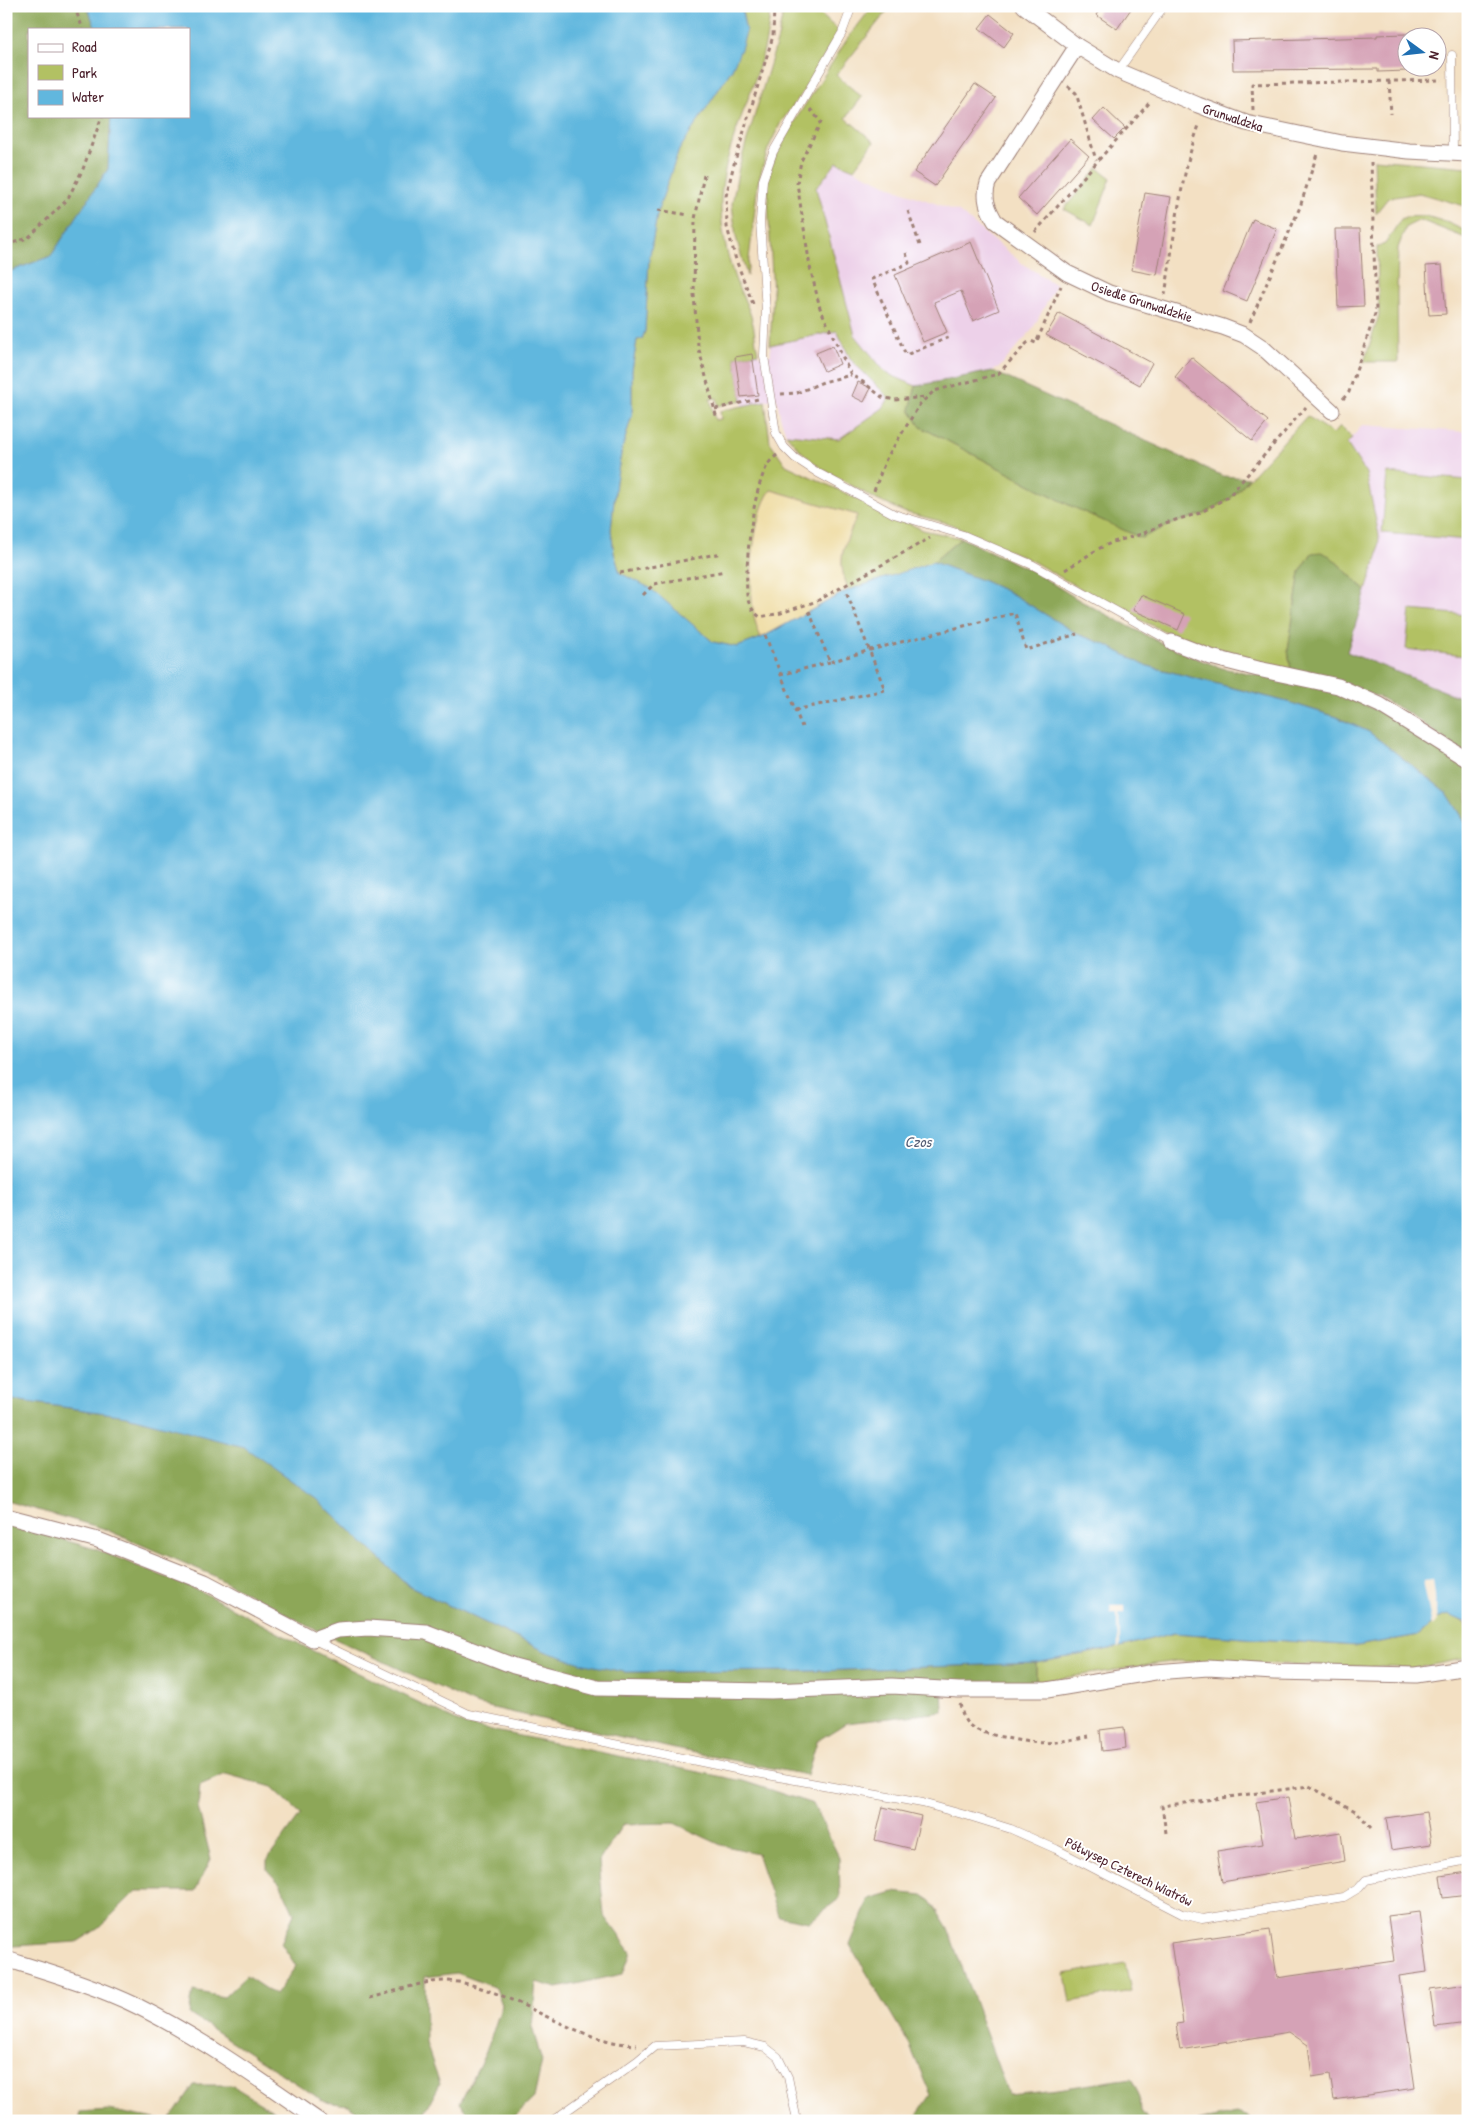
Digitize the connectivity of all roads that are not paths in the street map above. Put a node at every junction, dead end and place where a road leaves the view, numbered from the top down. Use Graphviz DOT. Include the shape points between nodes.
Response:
graph roads {
  1 [pos="852,6"];
  2 [pos="1024,6"];
  3 [pos="1164,6"];
  4 [pos="1077,46"];
  5 [pos="1452,55"];
  6 [pos="1118,71"];
  7 [pos="1460,154"];
  8 [pos="1332,411"];
  9 [pos="1172,642"];
  10 [pos="1468,760"];
  11 [pos="6,1516"];
  12 [pos="313,1640"];
  13 [pos="1468,1667"];
  14 [pos="1468,1860"];
  15 [pos="6,1960"];
  16 [pos="319,2121"];
  17 [pos="552,2121"];
  18 [pos="797,2121"];
  1 -- 9 [label="lane" via="842,33 773,152 763,180 760,222 766,311 764,356 776,434 795,458 894,514 947,529 1032,565"];
  2 -- 4 [label="street, Grunwaldzka"];
  3 -- 6 [label="lane"];
  4 -- 6 [label="street, Grunwaldzka"];
  4 -- 8 [label="street, Osiedle Grunwaldzkie" via="988,183 985,191 988,210 995,221 1067,274 1109,293 1244,336 1262,347"];
  5 -- 7 [label="lane" via="1451,80"];
  6 -- 7 [label="street, Grunwaldzka" via="1246,123 1342,143"];
  9 -- 10 [label="street" via="1258,669 1338,686 1380,705"];
  11 -- 12 [label="street" via="98,1540 205,1582"];
  12 -- 13 [label="street" via="338,1630 368,1628 426,1632 514,1666 597,1688 771,1691 892,1686 1047,1690 1156,1672 1208,1668 1416,1675"];
  12 -- 14 [label="lane, Półwysep Czterech Wiatrów" via="469,1714 922,1803 1011,1829 1182,1914 1202,1919 1344,1897 1366,1880"];
  15 -- 16 [label="street" via="82,1983 138,2007 230,2059"];
  17 -- 18 [label="lane" via="655,2046 744,2042 765,2047 778,2057 788,2077"];
}
